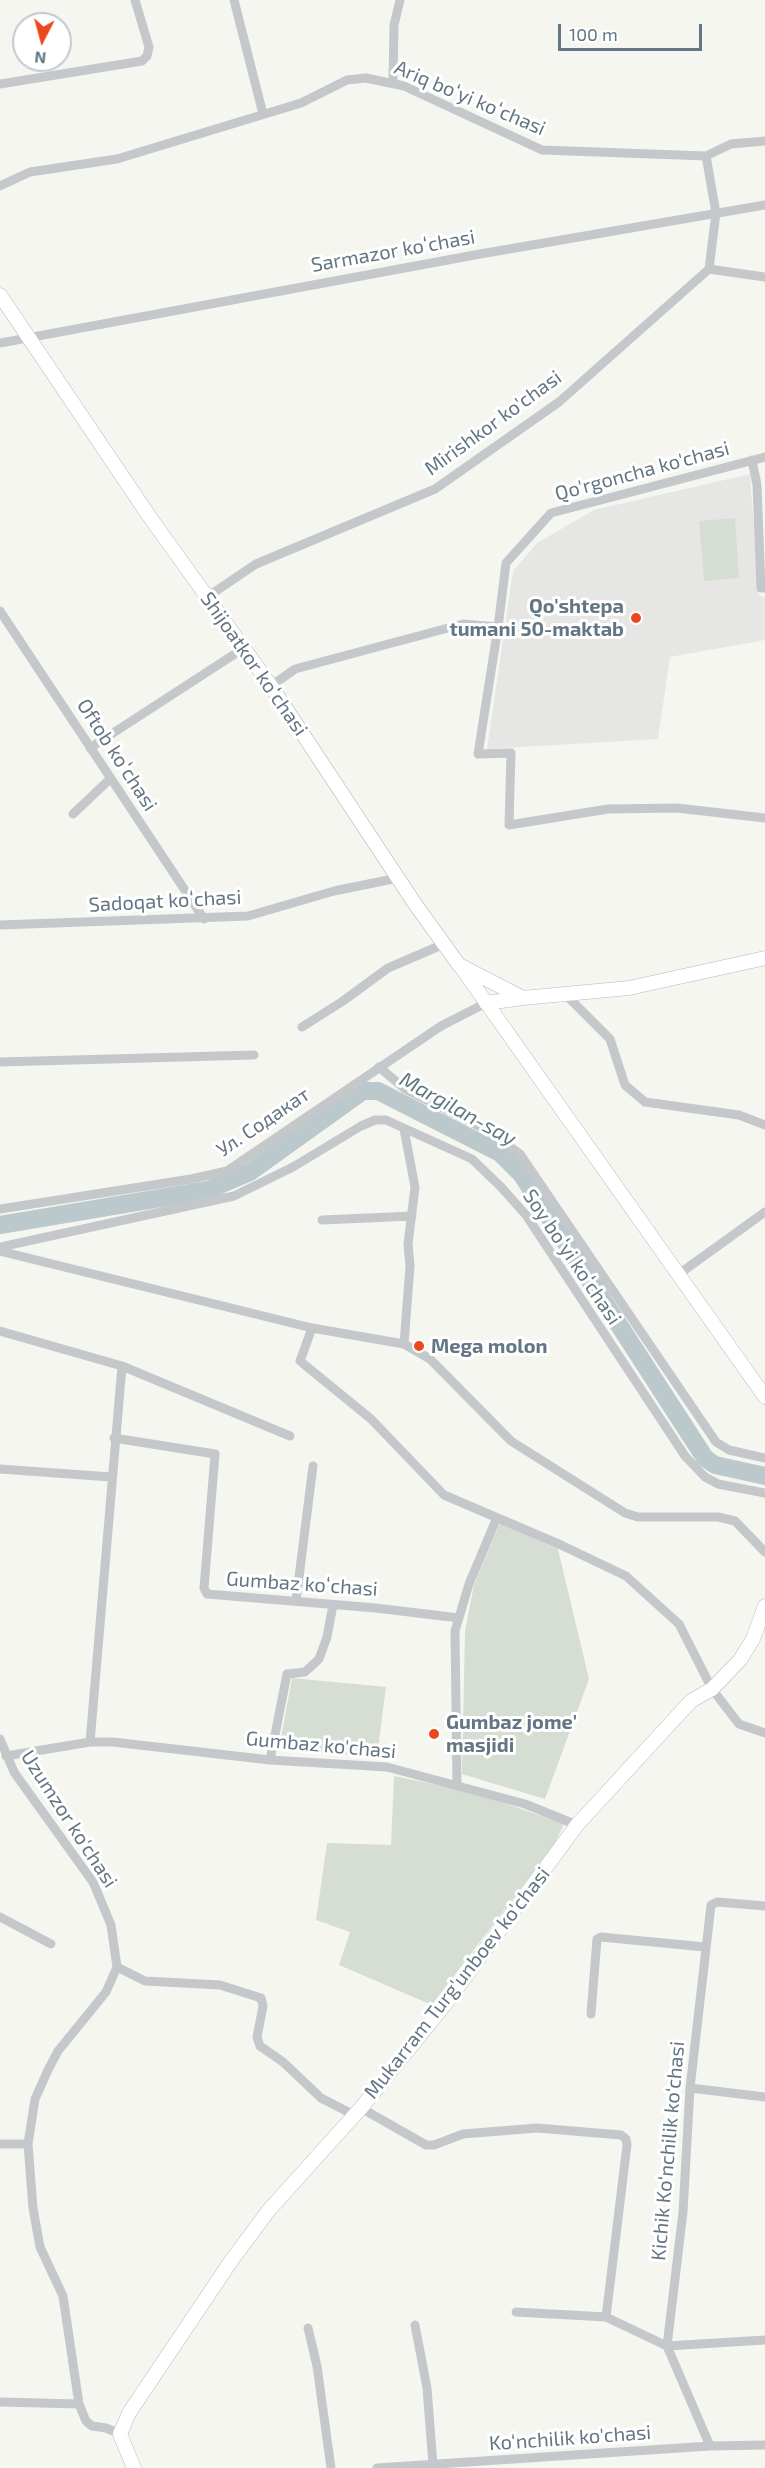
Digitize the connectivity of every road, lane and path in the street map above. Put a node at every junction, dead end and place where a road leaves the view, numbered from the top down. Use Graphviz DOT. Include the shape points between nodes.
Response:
graph roads {
  1 [pos="135,0"];
  2 [pos="234,0"];
  3 [pos="400,0"];
  4 [pos="393,82"];
  5 [pos="0,84"];
  6 [pos="263,114"];
  7 [pos="765,141"];
  8 [pos="706,156"];
  9 [pos="0,186"];
  10 [pos="765,205"];
  11 [pos="716,213"];
  12 [pos="709,269"];
  13 [pos="765,277"];
  14 [pos="0,295"];
  15 [pos="27,336"];
  16 [pos="0,343"];
  17 [pos="765,457"];
  18 [pos="752,459"];
  19 [pos="765,588"];
  20 [pos="207,597"];
  21 [pos="0,611"];
  22 [pos="498,627"];
  23 [pos="12,628"];
  24 [pos="0,629"];
  25 [pos="244,648"];
  26 [pos="272,686"];
  27 [pos="90,748"];
  28 [pos="110,779"];
  29 [pos="73,814"];
  30 [pos="765,818"];
  31 [pos="398,878"];
  32 [pos="204,919"];
  33 [pos="0,925"];
  34 [pos="444,944"];
  35 [pos="765,958"];
  36 [pos="459,965"];
  37 [pos="565,994"];
  38 [pos="529,997"];
  39 [pos="486,1003"];
  40 [pos="302,1027"];
  41 [pos="254,1055"];
  42 [pos="0,1062"];
  43 [pos="379,1067"];
  44 [pos="765,1125"];
  45 [pos="404,1129"];
  46 [pos="0,1209"];
  47 [pos="765,1212"];
  48 [pos="412,1216"];
  49 [pos="322,1220"];
  50 [pos="0,1249"];
  51 [pos="679,1274"];
  52 [pos="312,1328"];
  53 [pos="0,1331"];
  54 [pos="404,1344"];
  55 [pos="122,1366"];
  56 [pos="765,1396"];
  57 [pos="290,1436"];
  58 [pos="114,1438"];
  59 [pos="765,1458"];
  60 [pos="314,1466"];
  61 [pos="0,1469"];
  62 [pos="111,1477"];
  63 [pos="765,1493"];
  64 [pos="496,1520"];
  65 [pos="765,1552"];
  66 [pos="297,1601"];
  67 [pos="333,1605"];
  68 [pos="765,1606"];
  69 [pos="459,1618"];
  70 [pos="712,1689"];
  71 [pos="765,1733"];
  72 [pos="0,1739"];
  73 [pos="90,1742"];
  74 [pos="6,1756"];
  75 [pos="270,1760"];
  76 [pos="457,1784"];
  77 [pos="578,1825"];
  78 [pos="765,1906"];
  79 [pos="0,1917"];
  80 [pos="51,1944"];
  81 [pos="705,1947"];
  82 [pos="117,1967"];
  83 [pos="591,2014"];
  84 [pos="690,2088"];
  85 [pos="765,2097"];
  86 [pos="358,2111"];
  87 [pos="0,2144"];
  88 [pos="28,2144"];
  89 [pos="516,2312"];
  90 [pos="606,2317"];
  91 [pos="415,2325"];
  92 [pos="308,2328"];
  93 [pos="765,2340"];
  94 [pos="667,2346"];
  95 [pos="0,2402"];
  96 [pos="79,2404"];
  97 [pos="120,2434"];
  98 [pos="765,2445"];
  99 [pos="710,2446"];
  100 [pos="522,2464"];
  101 [pos="433,2465"];
  102 [pos="134,2468"];
  103 [pos="331,2468"];
  104 [pos="376,2468"];
  1 -- 5 [label="street" via="149,47 142,61"];
  2 -- 6 [label="street"];
  3 -- 4 [label="street" via="393,25"];
  4 -- 6 [label="street, Ariq boʻyi koʻchasi" via="347,80 301,103"];
  4 -- 8 [label="street, Ariq boʻyi koʻchasi" via="542,150"];
  6 -- 9 [label="street, Ariq boʻyi koʻchasi" via="117,159 30,172"];
  7 -- 8 [label="street" via="731,144"];
  8 -- 11 [label="street"];
  10 -- 11 [label="street, Sarmazor koʻchasi"];
  11 -- 12 [label="street"];
  11 -- 15 [label="street, Sarmazor koʻchasi"];
  12 -- 13 [label="street"];
  12 -- 20 [label="street, Mirishkor ko'chasi" via="559,402 435,489 256,564"];
  14 -- 15 [label="street, Shijoatkor koʻchasi"];
  15 -- 16 [label="street, Sarmazor koʻchasi"];
  15 -- 20 [label="street, Shijoatkor koʻchasi"];
  17 -- 18 [label="street, Qo'rgoncha ko'chasi"];
  18 -- 19 [label="street" via="757,485 761,588"];
  18 -- 22 [label="street, Qo'rgoncha ko'chasi" via="551,513 506,563"];
  20 -- 25 [label="street, Shijoatkor koʻchasi"];
  21 -- 23 [label="street, Oftob koʻchasi"];
  22 -- 26 [label="street" via="464,624 295,669"];
  22 -- 30 [label="street, Qo'rgoncha ko'chasi" via="477,754 511,753 509,825 608,809 677,808"];
  23 -- 24 [label="street"];
  23 -- 27 [label="street, Oftob koʻchasi"];
  25 -- 26 [label="street, Shijoatkor koʻchasi"];
  25 -- 27 [label="street"];
  26 -- 31 [label="street, Shijoatkor koʻchasi"];
  27 -- 28 [label="street, Oftob koʻchasi"];
  28 -- 29 [label="street"];
  28 -- 32 [label="street, Oftob koʻchasi"];
  31 -- 32 [label="street, Sadoqat koʻchasi" via="334,891 248,916"];
  31 -- 34 [label="street, Shijoatkor koʻchasi"];
  32 -- 33 [label="street, Sadoqat koʻchasi"];
  34 -- 36 [label="street, Shijoatkor koʻchasi"];
  34 -- 40 [label="street" via="388,968"];
  35 -- 37 [label="street" via="629,988"];
  36 -- 38 [label="street, Shijoatkor koʻchasi"];
  36 -- 39 [label="street"];
  37 -- 38 [label="street"];
  37 -- 44 [label="street" via="610,1039 625,1085 645,1102 739,1115"];
  38 -- 39 [label="street"];
  39 -- 43 [label="street, Ул. Содакат" via="441,1026"];
  39 -- 51 [label="street"];
  41 -- 42 [label="street"];
  43 -- 46 [label="street, Ул. Содакат" via="227,1171"];
  43 -- 59 [label="street" via="405,1089 486,1130 520,1154 716,1442 729,1450"];
  45 -- 48 [label="street" via="415,1187"];
  45 -- 50 [label="street, Soy boʻyi koʻchasi" via="386,1120 375,1120 234,1196"];
  45 -- 63 [label="street, Soy boʻyi koʻchasi" via="472,1159 526,1215 652,1409 705,1478"];
  47 -- 51 [label="street"];
  48 -- 49 [label="street"];
  48 -- 54 [label="street"];
  50 -- 52 [label="street, Soy boʻyi koʻchasi"];
  51 -- 56 [label="street"];
  52 -- 54 [label="street, Soy boʻyi koʻchasi"];
  52 -- 64 [label="street" via="300,1361 371,1419 444,1496"];
  53 -- 55 [label="street"];
  54 -- 65 [label="street, Soy boʻyi koʻchasi" via="430,1359 511,1441 625,1513 638,1517 718,1517 735,1521"];
  55 -- 57 [label="street"];
  55 -- 58 [label="street"];
  58 -- 62 [label="street"];
  58 -- 66 [label="street, Gumbaz koʻchasi" via="215,1454 204,1591 210,1595"];
  60 -- 66 [label="street"];
  61 -- 62 [label="street"];
  62 -- 73 [label="street"];
  64 -- 69 [label="street"];
  64 -- 70 [label="street" via="626,1576 679,1623"];
  66 -- 67 [label="street, Gumbaz koʻchasi"];
  67 -- 69 [label="street, Gumbaz koʻchasi"];
  67 -- 75 [label="street" via="319,1659 305,1672 287,1674"];
  68 -- 70 [label="street, Mukarram Turg'unboev ko'chasi" via="740,1660"];
  69 -- 76 [label="street" via="454,1655"];
  70 -- 71 [label="street" via="739,1724"];
  70 -- 77 [label="street, Mukarram Turg'unboev ko'chasi" via="691,1701"];
  72 -- 74 [label="street, Uzumzor ko'chasi"];
  73 -- 74 [label="street, Gumbaz ko'chasi"];
  73 -- 75 [label="street, Gumbaz ko'chasi"];
  74 -- 82 [label="street, Uzumzor ko'chasi" via="93,1882 111,1925"];
  75 -- 76 [label="street, Gumbaz ko'chasi" via="387,1767"];
  76 -- 77 [label="street, Gumbaz ko'chasi"];
  77 -- 86 [label="street, Mukarram Turg'unboev ko'chasi" via="446,2003"];
  78 -- 81 [label="street, Kichik Ko‘nchilik ko‘chasi" via="717,1902 711,1905"];
  79 -- 80 [label="street"];
  81 -- 83 [label="street" via="597,1939"];
  81 -- 84 [label="street, Kichik Ko‘nchilik ko‘chasi"];
  82 -- 86 [label="street" via="145,1981 220,1985 261,1998 257,2037 260,2046 321,2098"];
  82 -- 88 [label="street" via="106,1992 58,2051 48,2070 35,2099"];
  84 -- 85 [label="street"];
  84 -- 94 [label="street, Kichik Ko‘nchilik ko‘chasi" via="683,2212"];
  86 -- 90 [label="street" via="426,2145 463,2134 537,2128 621,2135 626,2139"];
  86 -- 97 [label="street, Mukarram Turg'unboev ko'chasi" via="268,2210 129,2413"];
  87 -- 88 [label="street"];
  88 -- 96 [label="street" via="40,2247 63,2296"];
  89 -- 90 [label="street"];
  90 -- 94 [label="street"];
  91 -- 101 [label="street" via="427,2388"];
  92 -- 103 [label="street"];
  93 -- 94 [label="street"];
  94 -- 99 [label="street"];
  95 -- 96 [label="street"];
  96 -- 97 [label="street" via="92,2426"];
  97 -- 102 [label="street"];
  98 -- 99 [label="street, Ko‘nchilik ko'chasi"];
  99 -- 100 [label="street, Ko‘nchilik ko'chasi"];
  100 -- 101 [label="street, Ko‘nchilik ko'chasi"];
  101 -- 104 [label="street, Ko‘nchilik ko'chasi"];
}
